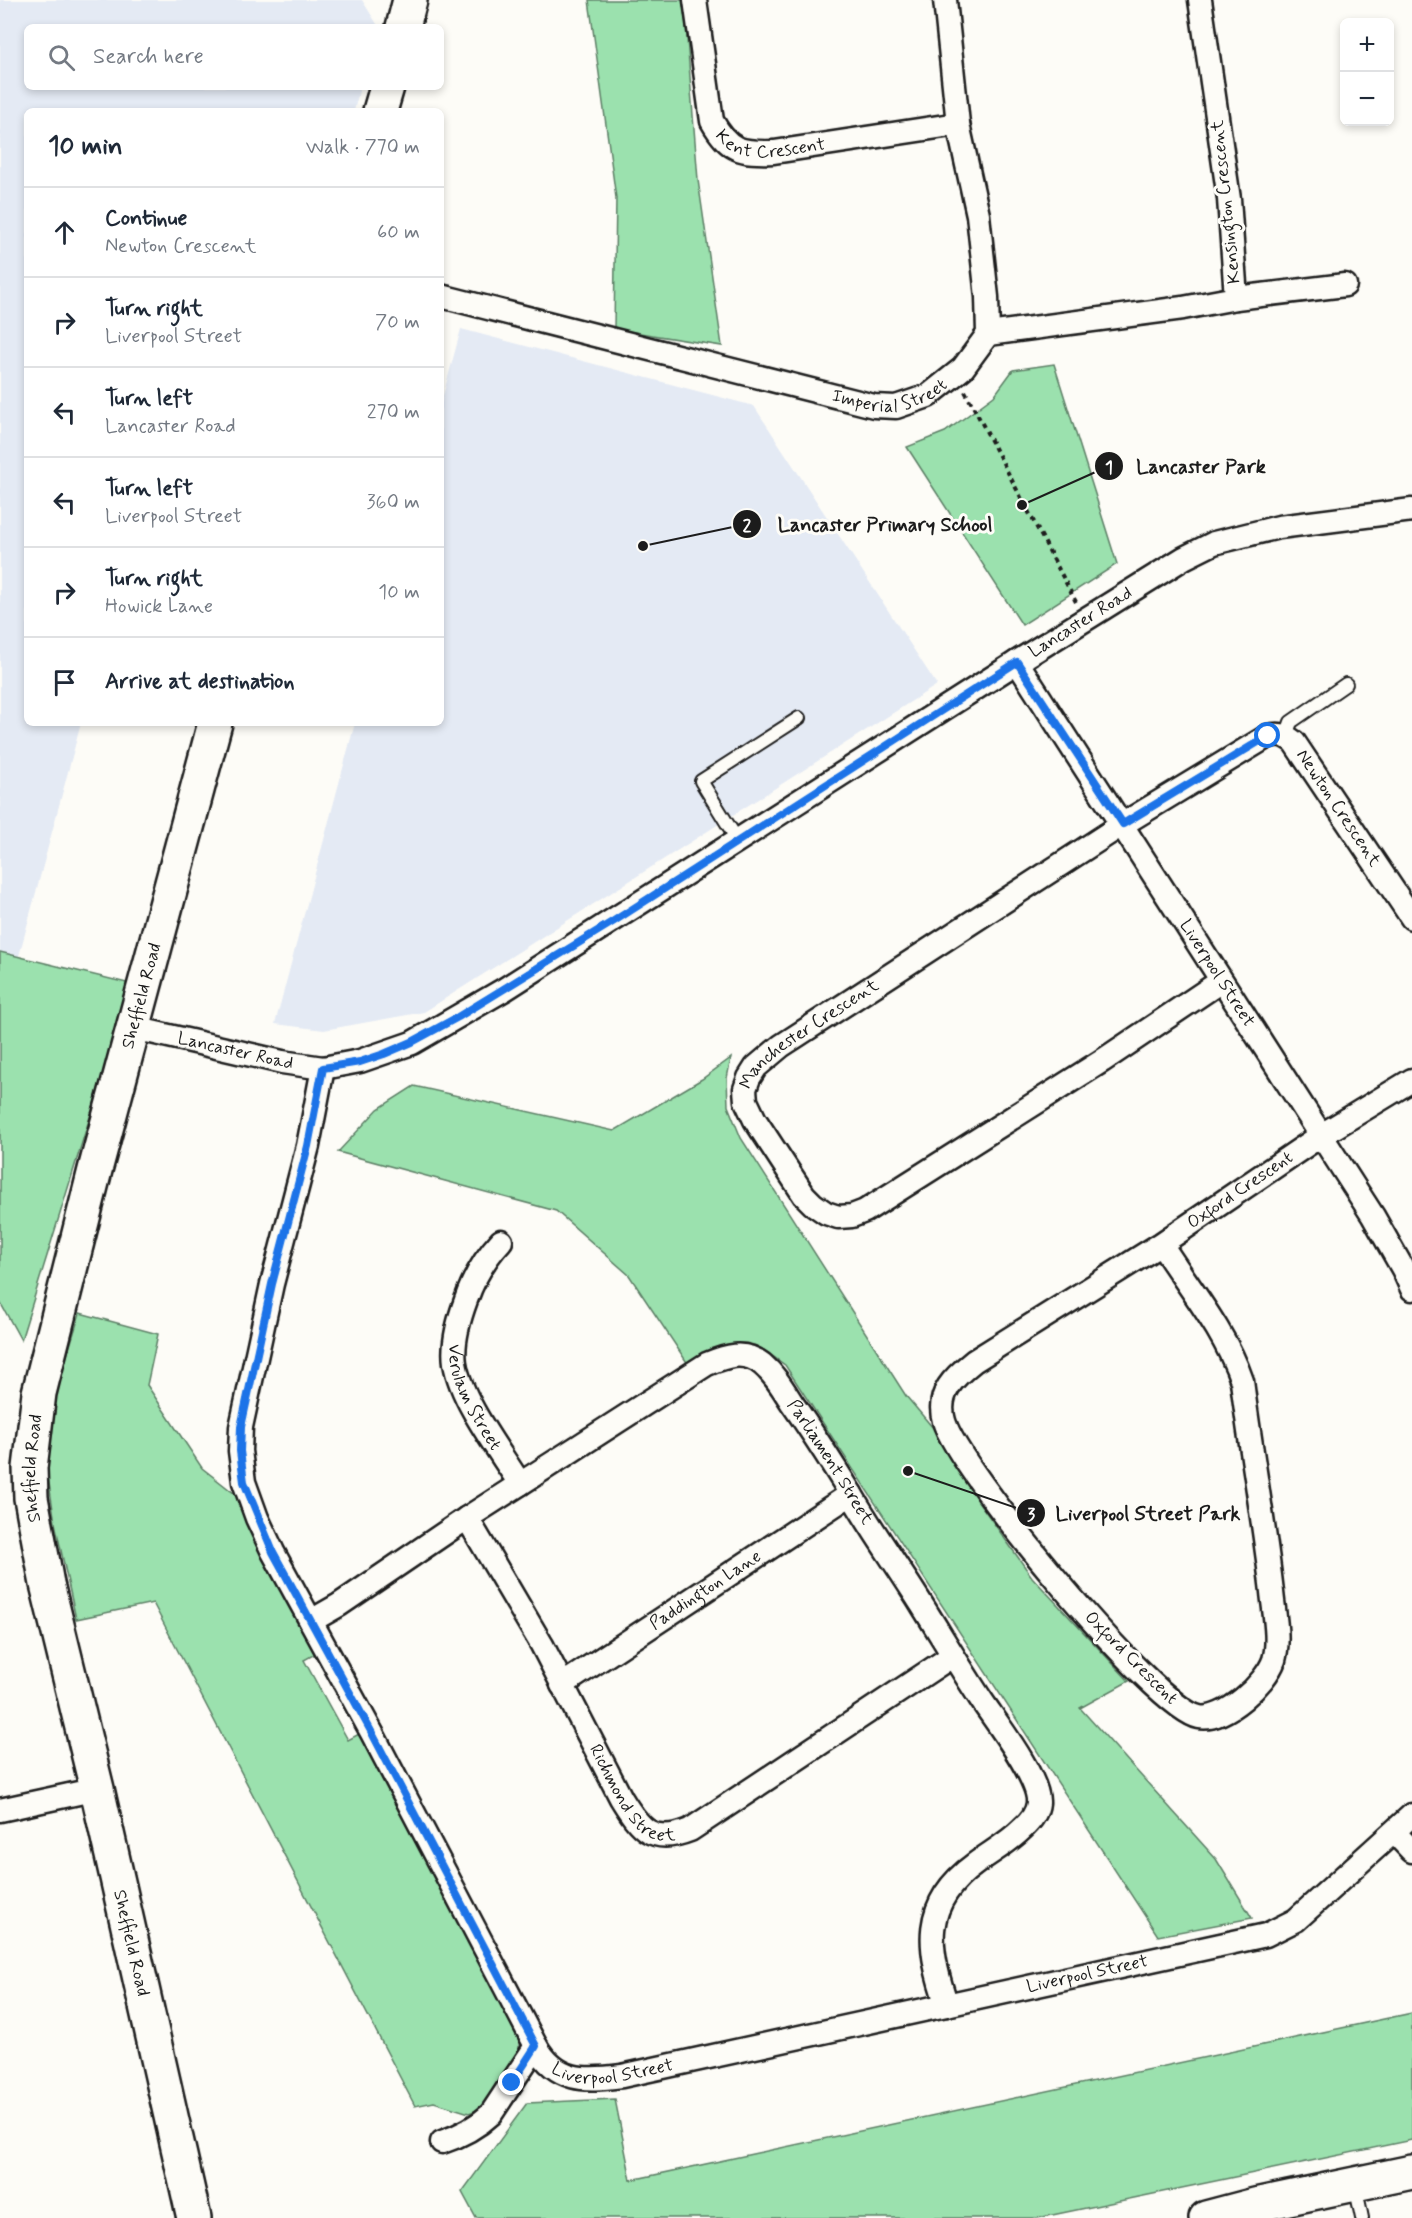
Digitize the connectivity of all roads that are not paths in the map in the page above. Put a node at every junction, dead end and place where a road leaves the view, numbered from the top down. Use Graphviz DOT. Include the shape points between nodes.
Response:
graph roads {
  1 [pos="410,0"];
  2 [pos="695,0"];
  3 [pos="945,0"];
  4 [pos="1200,0"];
  5 [pos="404,24"];
  6 [pos="386,90"];
  7 [pos="381,108"];
  8 [pos="958,124"];
  9 [pos="1345,285"];
  10 [pos="444,297"];
  11 [pos="1236,298"];
  12 [pos="988,334"];
  13 [pos="1412,510"];
  14 [pos="1017,662"];
  15 [pos="1346,684"];
  16 [pos="799,718"];
  17 [pos="214,726"];
  18 [pos="1286,736"];
  19 [pos="1123,824"];
  20 [pos="738,841"];
  21 [pos="1412,918"];
  22 [pos="1221,981"];
  23 [pos="134,1028"];
  24 [pos="323,1068"];
  25 [pos="1412,1080"];
  26 [pos="1320,1136"];
  27 [pos="501,1241"];
  28 [pos="1161,1244"];
  29 [pos="1412,1289"];
  30 [pos="520,1484"];
  31 [pos="851,1494"];
  32 [pos="467,1518"];
  33 [pos="312,1621"];
  34 [pos="952,1656"];
  35 [pos="562,1685"];
  36 [pos="97,1789"];
  37 [pos="0,1810"];
  38 [pos="1412,1815"];
  39 [pos="1394,1832"];
  40 [pos="1412,1851"];
  41 [pos="947,2005"];
  42 [pos="536,2046"];
  43 [pos="441,2142"];
  44 [pos="1412,2172"];
  45 [pos="1355,2184"];
  46 [pos="194,2218"];
  47 [pos="1206,2218"];
  48 [pos="1362,2218"];
  1 -- 5 [label="street"];
  2 -- 8 [label="street, Kent Crescent" via="712,121 722,138 736,148 753,153 774,152"];
  3 -- 8 [label="street"];
  4 -- 11 [label="street, Kensington Crescent" via="1228,199"];
  6 -- 7 [label="street"];
  8 -- 12 [label="street" via="978,215"];
  9 -- 11 [label="street"];
  10 -- 12 [label="street, Imperial Street" via="874,406 896,407 928,396 956,374"];
  11 -- 12 [label="street, Kensington Crescent"];
  13 -- 14 [label="street, Lancaster Road" via="1279,527 1214,543"];
  14 -- 19 [label="street, Liverpool Street"];
  14 -- 20 [label="street, Lancaster Road"];
  15 -- 18 [label="lane" via="1291,722"];
  16 -- 20 [label="lane" via="701,781"];
  17 -- 23 [label="street, Sheffield Road"];
  18 -- 19 [label="street, Newton Crescent" via="1268,736"];
  18 -- 21 [label="street, Newton Crescent" via="1294,742"];
  19 -- 22 [label="street, Liverpool Street"];
  19 -- 22 [label="street, Manchester Crescent" via="766,1057 752,1072 745,1089 755,1120 804,1196 826,1213 852,1216 1084,1073"];
  20 -- 24 [label="street, Lancaster Road" via="435,1031 360,1062"];
  22 -- 26 [label="street, Liverpool Street"];
  23 -- 24 [label="street, Lancaster Road"];
  23 -- 36 [label="street, Sheffield Road" via="39,1393 30,1468 31,1498 47,1584"];
  24 -- 33 [label="street, Liverpool Street" via="241,1427 240,1451 244,1482 257,1518"];
  25 -- 26 [label="street"];
  26 -- 28 [label="street, Oxford Crescent"];
  26 -- 29 [label="street, Liverpool Street" via="1373,1216"];
  27 -- 30 [label="street, Verulam Street" via="475,1276 455,1339 455,1362 472,1406"];
  28 -- 28 [label="street, Oxford Crescent" via="1236,1362 1271,1584 1276,1653 1273,1662 1267,1674 1239,1702 1213,1717 1187,1713 1163,1695 1059,1583 975,1475 952,1439 942,1408 950,1382 968,1366"];
  30 -- 31 [label="street, Parliament Street" via="707,1364 726,1356 742,1355 772,1372"];
  30 -- 32 [label="street, Parliament Street"];
  31 -- 34 [label="street, Parliament Street"];
  31 -- 35 [label="street, Paddington Lane"];
  32 -- 33 [label="street, Parliament Street"];
  32 -- 35 [label="street, Richmond Street"];
  33 -- 42 [label="street, Liverpool Street"];
  34 -- 35 [label="street, Richmond Street" via="690,1830 672,1836 649,1833 635,1820"];
  34 -- 41 [label="street, Parliament Street" via="1030,1775 1038,1802 1026,1826 961,1874 940,1902 932,1956"];
  36 -- 37 [label="street"];
  36 -- 46 [label="street, Sheffield Road"];
  38 -- 39 [label="street, Liverpool Street"];
  39 -- 40 [label="street"];
  39 -- 41 [label="street, Liverpool Street" via="1296,1920 1266,1935"];
  41 -- 42 [label="street, Liverpool Street" via="607,2078 572,2078 542,2056"];
  42 -- 43 [label="street" via="491,2114 455,2138"];
  44 -- 45 [label="street"];
  45 -- 47 [label="street"];
  45 -- 48 [label="lane"];
}
